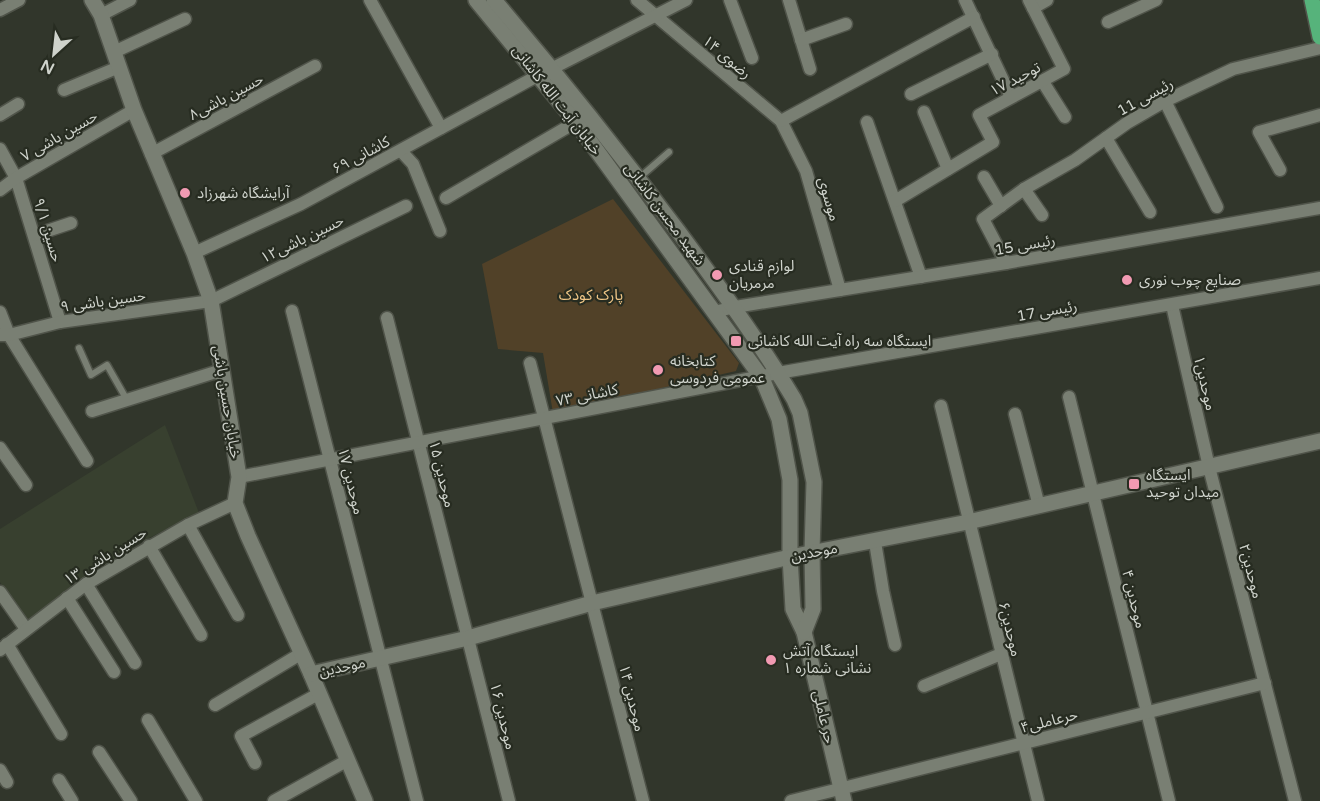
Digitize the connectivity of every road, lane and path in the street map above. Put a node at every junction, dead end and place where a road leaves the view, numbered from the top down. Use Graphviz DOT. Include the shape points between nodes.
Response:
graph roads {
  1 [pos="19,0"];
  2 [pos="92,0"];
  3 [pos="130,0"];
  4 [pos="370,0"];
  5 [pos="476,0"];
  6 [pos="494,0"];
  7 [pos="637,0"];
  8 [pos="686,0"];
  9 [pos="730,0"];
  10 [pos="789,0"];
  11 [pos="965,0"];
  12 [pos="1047,0"];
  13 [pos="1156,0"];
  14 [pos="1312,0"];
  15 [pos="1031,4"];
  16 [pos="1135,4"];
  17 [pos="0,10"];
  18 [pos="101,15"];
  19 [pos="655,16"];
  20 [pos="974,17"];
  21 [pos="185,19"];
  22 [pos="1108,21"];
  23 [pos="846,24"];
  24 [pos="1320,37"];
  25 [pos="801,40"];
  26 [pos="1320,48"];
  27 [pos="114,52"];
  28 [pos="992,54"];
  29 [pos="752,58"];
  30 [pos="315,66"];
  31 [pos="119,67"];
  32 [pos="810,69"];
  33 [pos="546,72"];
  34 [pos="1042,82"];
  35 [pos="64,90"];
  36 [pos="911,94"];
  37 [pos="1011,97"];
  38 [pos="1165,101"];
  39 [pos="18,104"];
  40 [pos="134,110"];
  41 [pos="924,112"];
  42 [pos="0,115"];
  43 [pos="1320,115"];
  44 [pos="1065,117"];
  45 [pos="781,120"];
  46 [pos="576,122"];
  47 [pos="867,122"];
  48 [pos="441,128"];
  49 [pos="1106,138"];
  50 [pos="0,149"];
  51 [pos="401,151"];
  52 [pos="669,152"];
  53 [pos="151,154"];
  54 [pos="948,169"];
  55 [pos="1280,170"];
  56 [pos="984,177"];
  57 [pos="16,178"];
  58 [pos="639,178"];
  59 [pos="1024,189"];
  60 [pos="0,190"];
  61 [pos="446,198"];
  62 [pos="895,201"];
  63 [pos="406,206"];
  64 [pos="1001,206"];
  65 [pos="1217,207"];
  66 [pos="1320,208"];
  67 [pos="1150,213"];
  68 [pos="1042,215"];
  69 [pos="71,223"];
  70 [pos="440,231"];
  71 [pos="35,235"];
  72 [pos="194,253"];
  73 [pos="1006,263"];
  74 [pos="921,277"];
  75 [pos="1320,278"];
  76 [pos="840,290"];
  77 [pos="211,301"];
  78 [pos="1173,305"];
  79 [pos="735,307"];
  80 [pos="292,311"];
  81 [pos="0,312"];
  82 [pos="714,312"];
  83 [pos="387,318"];
  84 [pos="60,322"];
  85 [pos="5,335"];
  86 [pos="79,348"];
  87 [pos="530,363"];
  88 [pos="222,370"];
  89 [pos="778,373"];
  90 [pos="762,378"];
  91 [pos="1069,397"];
  92 [pos="127,400"];
  93 [pos="940,406"];
  94 [pos="92,411"];
  95 [pos="1015,414"];
  96 [pos="544,418"];
  97 [pos="1320,441"];
  98 [pos="418,443"];
  99 [pos="0,448"];
  100 [pos="330,459"];
  101 [pos="87,461"];
  102 [pos="1209,467"];
  103 [pos="239,477"];
  104 [pos="26,485"];
  105 [pos="1092,494"];
  106 [pos="235,503"];
  107 [pos="1039,506"];
  108 [pos="968,522"];
  109 [pos="188,525"];
  110 [pos="875,542"];
  111 [pos="149,546"];
  112 [pos="812,552"];
  113 [pos="790,557"];
  114 [pos="86,584"];
  115 [pos="0,592"];
  116 [pos="67,598"];
  117 [pos="592,603"];
  118 [pos="238,615"];
  119 [pos="26,629"];
  120 [pos="804,632"];
  121 [pos="201,635"];
  122 [pos="468,638"];
  123 [pos="896,645"];
  124 [pos="4,647"];
  125 [pos="302,653"];
  126 [pos="1001,654"];
  127 [pos="381,658"];
  128 [pos="135,663"];
  129 [pos="114,672"];
  130 [pos="311,674"];
  131 [pos="1265,683"];
  132 [pos="924,687"];
  133 [pos="320,693"];
  134 [pos="214,705"];
  135 [pos="1147,712"];
  136 [pos="148,720"];
  137 [pos="61,734"];
  138 [pos="1023,743"];
  139 [pos="99,752"];
  140 [pos="348,760"];
  141 [pos="255,763"];
  142 [pos="0,770"];
  143 [pos="59,780"];
  144 [pos="7,782"];
  145 [pos="843,795"];
  146 [pos="72,801"];
  147 [pos="131,801"];
  148 [pos="196,801"];
  149 [pos="274,801"];
  150 [pos="365,801"];
  151 [pos="417,801"];
  152 [pos="509,801"];
  153 [pos="642,801"];
  154 [pos="791,801"];
  155 [pos="1038,801"];
  156 [pos="1169,801"];
  157 [pos="1295,801"];
  1 -- 17 [label="street"];
  2 -- 18 [label="street, خیابان حسین باشی"];
  3 -- 18 [label="street"];
  4 -- 48 [label="street"];
  5 -- 33 [label="street, خیابان آیت الله کاشانی"];
  6 -- 33 [label="street, شهید محسن کاشانی"];
  7 -- 19 [label="street, رضوی ۱۴"];
  8 -- 19 [label="street, کاشانی ۶۹"];
  9 -- 29 [label="street"];
  10 -- 25 [label="street"];
  11 -- 20 [label="street"];
  12 -- 15 [label="street"];
  13 -- 16 [label="street"];
  14 -- 24 [label="main road"];
  15 -- 34 [label="street, توحید ۱۷" via="1064,69"];
  16 -- 22 [label="street"];
  18 -- 27 [label="street, خیابان حسین باشی"];
  19 -- 33 [label="street, کاشانی ۶۹"];
  19 -- 45 [label="street, رضوی ۱۴"];
  20 -- 28 [label="street"];
  20 -- 45 [label="street"];
  21 -- 27 [label="street"];
  23 -- 25 [label="street"];
  25 -- 32 [label="street"];
  26 -- 38 [label="street, رئیسی 11" via="1233,69"];
  27 -- 31 [label="street, خیابان حسین باشی"];
  28 -- 36 [label="street"];
  28 -- 37 [label="street"];
  30 -- 53 [label="street, حسین باشی۸"];
  31 -- 35 [label="street"];
  31 -- 40 [label="street, خیابان حسین باشی"];
  33 -- 46 [label="street, خیابان آیت الله کاشانی"];
  33 -- 48 [label="street, کاشانی ۶۹"];
  33 -- 58 [label="street, شهید محسن کاشانی"];
  34 -- 37 [label="street, توحید ۱۷"];
  34 -- 44 [label="street"];
  37 -- 54 [label="street, توحید ۱۷" via="980,115 993,142"];
  38 -- 49 [label="street, رئیسی 11"];
  38 -- 65 [label="street"];
  39 -- 42 [label="street"];
  40 -- 53 [label="street, خیابان حسین باشی"];
  40 -- 57 [label="street, حسین باشی ۷"];
  41 -- 54 [label="street"];
  43 -- 55 [label="street" via="1259,132"];
  45 -- 76 [label="street, موسوی" via="806,171"];
  46 -- 61 [label="street"];
  46 -- 82 [label="street, خیابان آیت الله کاشانی"];
  47 -- 62 [label="street"];
  48 -- 51 [label="street, کاشانی ۶۹"];
  49 -- 59 [label="street, رئیسی 11"];
  49 -- 67 [label="street"];
  50 -- 57 [label="street, حسین ۹/۱"];
  51 -- 70 [label="street" via="413,164"];
  51 -- 72 [label="street, کاشانی ۶۹" via="302,204"];
  52 -- 58 [label="lane"];
  53 -- 72 [label="street, خیابان حسین باشی"];
  54 -- 62 [label="street"];
  56 -- 64 [label="street"];
  57 -- 60 [label="street, حسین باشی ۷"];
  57 -- 71 [label="street, حسین ۹/۱"];
  58 -- 79 [label="street, شهید محسن کاشانی"];
  59 -- 64 [label="street, رئیسی 11"];
  59 -- 68 [label="street"];
  62 -- 74 [label="street"];
  63 -- 77 [label="street, حسین باشی۱۲"];
  64 -- 73 [label="street, رئیسی 11" via="983,219"];
  66 -- 73 [label="street, رئیسی 15"];
  69 -- 71 [label="street"];
  71 -- 84 [label="street, حسین ۹/۱"];
  72 -- 77 [label="street, خیابان حسین باشی"];
  73 -- 74 [label="street, رئیسی 15"];
  74 -- 76 [label="street, رئیسی 15"];
  75 -- 78 [label="street, رئیسی 17"];
  76 -- 79 [label="street, رئیسی 15"];
  77 -- 84 [label="street, حسین باشی ۹"];
  77 -- 88 [label="street, خیابان حسین باشی"];
  78 -- 89 [label="street, رئیسی 17"];
  78 -- 102 [label="street, موحدین۱"];
  79 -- 82 [label="street, رئیسی 15"];
  79 -- 89 [label="street, شهید محسن کاشانی"];
  80 -- 100 [label="street, موحدین ۱۷"];
  81 -- 85 [label="street"];
  82 -- 90 [label="street, خیابان آیت الله کاشانی"];
  83 -- 98 [label="street, موحدین ۱۵"];
  84 -- 85 [label="street, حسین باشی ۹"];
  85 -- 101 [label="street"];
  86 -- 92 [label="lane" via="91,375 107,365"];
  87 -- 96 [label="street, موحدین ۱۴"];
  88 -- 92 [label="street"];
  88 -- 103 [label="street, خیابان حسین باشی"];
  89 -- 90 [label="street, رئیسی 17"];
  89 -- 112 [label="street, شهید محسن کاشانی" via="800,413 814,482"];
  90 -- 96 [label="street, کاشانی ۷۳"];
  90 -- 113 [label="street" via="779,419 790,480"];
  91 -- 105 [label="street, موحدین ۴"];
  92 -- 94 [label="street"];
  93 -- 108 [label="street, موحدین۶"];
  95 -- 107 [label="street"];
  96 -- 98 [label="street, کاشانی ۷۳"];
  96 -- 117 [label="street, موحدین ۱۴"];
  97 -- 102 [label="street, موحدین"];
  98 -- 100 [label="street, کاشانی ۷۳"];
  98 -- 122 [label="street, موحدین ۱۵"];
  99 -- 104 [label="street"];
  100 -- 103 [label="street, کاشانی ۷۳"];
  100 -- 127 [label="street, موحدین ۱۷"];
  102 -- 105 [label="street, موحدین"];
  102 -- 131 [label="street, موحدین۲"];
  103 -- 106 [label="street, خیابان حسین باشی"];
  105 -- 107 [label="street, موحدین"];
  105 -- 135 [label="street, موحدین ۴"];
  106 -- 109 [label="street, حسین باشی ۱۳"];
  106 -- 125 [label="street"];
  107 -- 108 [label="street, موحدین"];
  108 -- 110 [label="street, موحدین"];
  108 -- 126 [label="street, موحدین۶"];
  109 -- 111 [label="street, حسین باشی ۱۳"];
  109 -- 118 [label="street"];
  110 -- 112 [label="street, موحدین"];
  110 -- 123 [label="street"];
  111 -- 114 [label="street, حسین باشی ۱۳"];
  111 -- 121 [label="street"];
  112 -- 113 [label="street, موحدین"];
  112 -- 120 [label="street" via="813,609"];
  113 -- 117 [label="street, موحدین"];
  113 -- 120 [label="street, حر عاملی" via="794,609"];
  114 -- 116 [label="street, حسین باشی ۱۳"];
  114 -- 128 [label="street"];
  115 -- 119 [label="street"];
  116 -- 119 [label="street, حسین باشی ۱۳"];
  116 -- 129 [label="street"];
  117 -- 122 [label="street, موحدین"];
  117 -- 153 [label="street, موحدین ۱۴"];
  119 -- 124 [label="street, حسین باشی ۱۳"];
  120 -- 145 [label="street, حر عاملی"];
  122 -- 127 [label="street, موحدین"];
  122 -- 152 [label="street, موحدین ۱۶"];
  124 -- 137 [label="street"];
  125 -- 130 [label="street"];
  125 -- 134 [label="street"];
  126 -- 132 [label="street"];
  126 -- 138 [label="street, موحدین۶"];
  127 -- 130 [label="street, موحدین"];
  127 -- 151 [label="street, موحدین ۱۷"];
  130 -- 133 [label="street"];
  131 -- 135 [label="street, حرعاملی۴"];
  131 -- 157 [label="street, موحدین۲"];
  133 -- 140 [label="street"];
  133 -- 141 [label="street" via="241,736"];
  135 -- 138 [label="street, حرعاملی۴"];
  135 -- 156 [label="street, موحدین ۴"];
  136 -- 148 [label="street"];
  138 -- 145 [label="street, حرعاملی۴"];
  138 -- 155 [label="street, موحدین۶"];
  139 -- 147 [label="street"];
  140 -- 149 [label="street"];
  140 -- 150 [label="street"];
  142 -- 144 [label="street"];
  143 -- 146 [label="street"];
  145 -- 154 [label="street, حرعاملی۴"];
}
